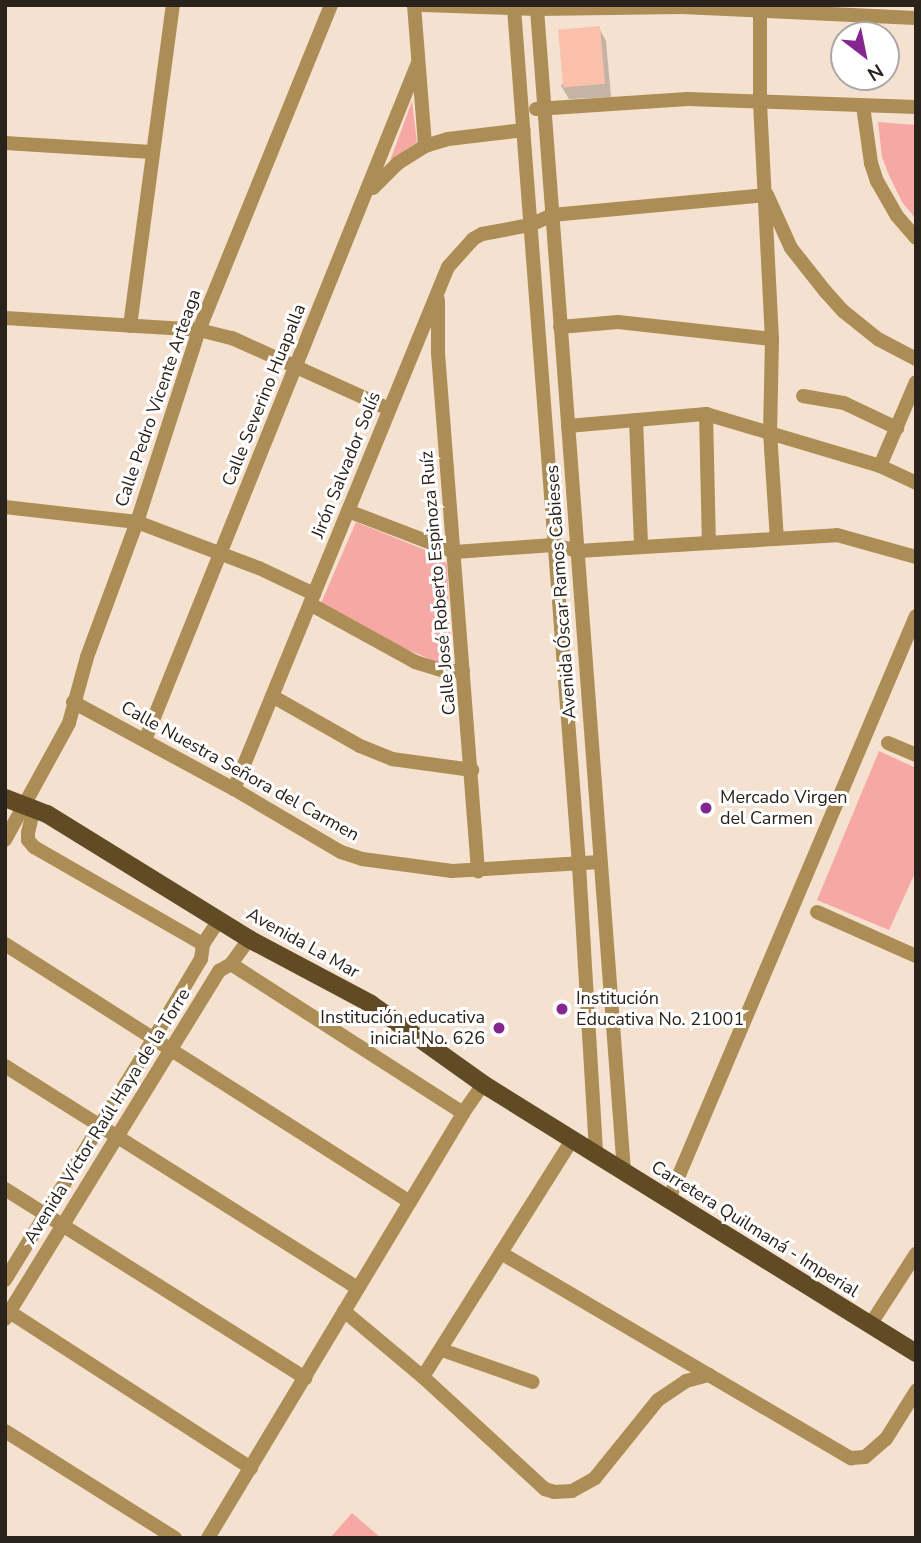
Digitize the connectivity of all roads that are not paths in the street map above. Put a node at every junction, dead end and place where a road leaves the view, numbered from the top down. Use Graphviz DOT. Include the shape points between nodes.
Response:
graph roads {
  1 [pos="173,5"];
  2 [pos="331,5"];
  3 [pos="414,5"];
  4 [pos="423,5"];
  5 [pos="682,6"];
  6 [pos="514,8"];
  7 [pos="537,9"];
  8 [pos="787,9"];
  9 [pos="895,11"];
  10 [pos="760,12"];
  11 [pos="916,18"];
  12 [pos="417,65"];
  13 [pos="760,103"];
  14 [pos="863,106"];
  15 [pos="916,107"];
  16 [pos="543,109"];
  17 [pos="522,110"];
  18 [pos="523,130"];
  19 [pos="5,144"];
  20 [pos="425,146"];
  21 [pos="152,152"];
  22 [pos="767,195"];
  23 [pos="365,197"];
  24 [pos="552,215"];
  25 [pos="530,225"];
  26 [pos="916,238"];
  27 [pos="438,292"];
  28 [pos="5,318"];
  29 [pos="130,327"];
  30 [pos="560,327"];
  31 [pos="199,330"];
  32 [pos="772,339"];
  33 [pos="916,359"];
  34 [pos="297,367"];
  35 [pos="916,382"];
  36 [pos="803,396"];
  37 [pos="389,409"];
  38 [pos="706,414"];
  39 [pos="636,420"];
  40 [pos="568,426"];
  41 [pos="897,428"];
  42 [pos="770,432"];
  43 [pos="880,466"];
  44 [pos="916,483"];
  45 [pos="5,507"];
  46 [pos="348,511"];
  47 [pos="137,522"];
  48 [pos="777,539"];
  49 [pos="709,543"];
  50 [pos="553,545"];
  51 [pos="641,547"];
  52 [pos="578,551"];
  53 [pos="454,552"];
  54 [pos="220,554"];
  55 [pos="916,557"];
  56 [pos="312,599"];
  57 [pos="916,616"];
  58 [pos="463,671"];
  59 [pos="272,696"];
  60 [pos="73,702"];
  61 [pos="145,740"];
  62 [pos="888,743"];
  63 [pos="916,755"];
  64 [pos="472,770"];
  65 [pos="234,789"];
  66 [pos="5,797"];
  67 [pos="29,805"];
  68 [pos="5,840"];
  69 [pos="600,862"];
  70 [pos="579,865"];
  71 [pos="478,871"];
  72 [pos="817,912"];
  73 [pos="219,920"];
  74 [pos="249,939"];
  75 [pos="5,944"];
  76 [pos="203,944"];
  77 [pos="916,956"];
  78 [pos="231,964"];
  79 [pos="154,1038"];
  80 [pos="170,1051"];
  81 [pos="5,1066"];
  82 [pos="483,1084"];
  83 [pos="463,1113"];
  84 [pos="100,1126"];
  85 [pos="117,1137"];
  86 [pos="572,1140"];
  87 [pos="596,1154"];
  88 [pos="624,1171"];
  89 [pos="5,1189"];
  90 [pos="668,1201"];
  91 [pos="410,1202"];
  92 [pos="46,1214"];
  93 [pos="62,1226"];
  94 [pos="501,1253"];
  95 [pos="916,1254"];
  96 [pos="5,1280"];
  97 [pos="358,1288"];
  98 [pos="344,1311"];
  99 [pos="7,1314"];
  100 [pos="870,1325"];
  101 [pos="442,1350"];
  102 [pos="916,1353"];
  103 [pos="709,1375"];
  104 [pos="424,1377"];
  105 [pos="304,1378"];
  106 [pos="533,1382"];
  107 [pos="916,1391"];
  108 [pos="5,1431"];
  109 [pos="251,1468"];
  110 [pos="175,1538"];
  111 [pos="208,1538"];
  1 -- 21 [label="street"];
  2 -- 31 [label="street, Calle Pedro Vicente Arteaga"];
  3 -- 12 [label="street"];
  4 -- 6 [label="street"];
  5 -- 7 [label="street"];
  5 -- 10 [label="street"];
  6 -- 7 [label="street"];
  6 -- 17 [label="street, Avenida Óscar Ramos Cabieses"];
  7 -- 16 [label="street, Avenida Óscar Ramos Cabieses"];
  8 -- 9 [label="street"];
  8 -- 10 [label="street"];
  9 -- 11 [label="street"];
  10 -- 13 [label="street"];
  12 -- 20 [label="street"];
  12 -- 23 [label="street, Calle Severino Huapalla"];
  13 -- 14 [label="street"];
  13 -- 16 [label="street" via="688,99"];
  13 -- 22 [label="street"];
  14 -- 15 [label="street"];
  14 -- 26 [label="street" via="877,181"];
  16 -- 17 [label="street"];
  16 -- 24 [label="street, Avenida Óscar Ramos Cabieses"];
  17 -- 18 [label="street, Avenida Óscar Ramos Cabieses"];
  18 -- 20 [label="street"];
  18 -- 25 [label="street, Avenida Óscar Ramos Cabieses"];
  19 -- 21 [label="street"];
  20 -- 23 [label="street" via="384,175"];
  21 -- 29 [label="street"];
  22 -- 24 [label="street, Jirón Salvador Solís"];
  22 -- 32 [label="street"];
  22 -- 33 [label="street" via="791,248 843,311 877,339"];
  23 -- 34 [label="street, Calle Severino Huapalla"];
  24 -- 25 [label="street, Jirón Salvador Solís"];
  24 -- 30 [label="street, Avenida Óscar Ramos Cabieses"];
  25 -- 27 [label="street, Jirón Salvador Solís" via="473,239 448,267"];
  25 -- 50 [label="street, Avenida Óscar Ramos Cabieses"];
  27 -- 37 [label="street, Jirón Salvador Solís"];
  27 -- 53 [label="street, Calle José Roberto Espinoza Ruíz" via="438,353"];
  28 -- 29 [label="street"];
  29 -- 31 [label="street"];
  30 -- 32 [label="street" via="618,322"];
  30 -- 40 [label="street, Avenida Óscar Ramos Cabieses"];
  31 -- 34 [label="street" via="232,338"];
  31 -- 47 [label="street, Calle Pedro Vicente Arteaga"];
  32 -- 42 [label="street"];
  34 -- 37 [label="street"];
  34 -- 54 [label="street, Calle Severino Huapalla"];
  35 -- 41 [label="street"];
  36 -- 41 [label="street" via="844,402"];
  37 -- 46 [label="street, Jirón Salvador Solís"];
  38 -- 39 [label="street"];
  38 -- 42 [label="street"];
  38 -- 49 [label="street"];
  39 -- 40 [label="street"];
  39 -- 51 [label="street"];
  40 -- 52 [label="street, Avenida Óscar Ramos Cabieses"];
  41 -- 43 [label="street"];
  42 -- 43 [label="street"];
  42 -- 48 [label="street"];
  43 -- 44 [label="street"];
  45 -- 47 [label="street"];
  46 -- 53 [label="street"];
  46 -- 56 [label="street, Jirón Salvador Solís"];
  47 -- 54 [label="street"];
  47 -- 60 [label="street, Calle Pedro Vicente Arteaga"];
  48 -- 49 [label="street"];
  48 -- 55 [label="street" via="837,535"];
  49 -- 51 [label="street"];
  50 -- 52 [label="street"];
  50 -- 53 [label="street"];
  50 -- 70 [label="street, Avenida Óscar Ramos Cabieses"];
  51 -- 52 [label="street"];
  52 -- 69 [label="street, Avenida Óscar Ramos Cabieses"];
  53 -- 58 [label="street, Calle José Roberto Espinoza Ruíz"];
  54 -- 56 [label="street"];
  54 -- 61 [label="street, Calle Severino Huapalla"];
  56 -- 58 [label="street" via="415,662 444,671"];
  56 -- 59 [label="street, Jirón Salvador Solís"];
  57 -- 90 [label="street"];
  58 -- 64 [label="street, Calle José Roberto Espinoza Ruíz"];
  59 -- 64 [label="street" via="391,759"];
  59 -- 65 [label="street, Jirón Salvador Solís"];
  60 -- 61 [label="street, Calle Nuestra Señora del Carmen"];
  60 -- 67 [label="street, Calle Pedro Vicente Arteaga" via="69,723"];
  61 -- 65 [label="street, Calle Nuestra Señora del Carmen"];
  62 -- 63 [label="street"];
  64 -- 71 [label="street, Calle José Roberto Espinoza Ruíz"];
  65 -- 71 [label="street, Calle Nuestra Señora del Carmen" via="352,855 425,870"];
  66 -- 67 [label="main road, Avenida La Mar"];
  67 -- 68 [label="street, Calle Pedro Vicente Arteaga"];
  67 -- 73 [label="main road, Avenida La Mar"];
  67 -- 76 [label="street" via="28,840 34,847"];
  69 -- 70 [label="street, Calle Nuestra Señora del Carmen"];
  69 -- 88 [label="street, Avenida Óscar Ramos Cabieses"];
  70 -- 71 [label="street, Calle Nuestra Señora del Carmen"];
  70 -- 87 [label="street, Avenida Óscar Ramos Cabieses"];
  72 -- 77 [label="street"];
  73 -- 74 [label="main road, Avenida La Mar"];
  73 -- 76 [label="street, Avenida Víctor Raúl Haya de la Torre"];
  74 -- 78 [label="street, Avenida Víctor Raúl Haya de la Torre"];
  74 -- 82 [label="main road, Avenida La Mar" via="371,1003"];
  75 -- 79 [label="street"];
  76 -- 79 [label="street, Avenida Víctor Raúl Haya de la Torre" via="201,959"];
  78 -- 80 [label="street, Avenida Víctor Raúl Haya de la Torre" via="219,971"];
  78 -- 83 [label="street"];
  79 -- 80 [label="street"];
  79 -- 84 [label="street, Avenida Víctor Raúl Haya de la Torre"];
  80 -- 85 [label="street, Avenida Víctor Raúl Haya de la Torre"];
  80 -- 91 [label="street"];
  81 -- 84 [label="street"];
  82 -- 83 [label="street"];
  82 -- 86 [label="main road, Avenida La Mar"];
  83 -- 91 [label="street"];
  84 -- 85 [label="street"];
  84 -- 92 [label="street, Avenida Víctor Raúl Haya de la Torre"];
  85 -- 93 [label="street, Avenida Víctor Raúl Haya de la Torre"];
  85 -- 97 [label="street"];
  86 -- 87 [label="main road, Carretera Quilmaná - Imperial"];
  86 -- 94 [label="street"];
  87 -- 88 [label="main road, Carretera Quilmaná - Imperial"];
  88 -- 90 [label="main road, Carretera Quilmaná - Imperial"];
  89 -- 92 [label="street"];
  90 -- 100 [label="main road, Carretera Quilmaná - Imperial"];
  91 -- 97 [label="street"];
  92 -- 93 [label="street"];
  92 -- 96 [label="street, Avenida Víctor Raúl Haya de la Torre"];
  93 -- 99 [label="street, Avenida Víctor Raúl Haya de la Torre"];
  93 -- 105 [label="street"];
  94 -- 101 [label="street"];
  94 -- 103 [label="street"];
  95 -- 100 [label="street"];
  97 -- 98 [label="street"];
  98 -- 104 [label="street"];
  98 -- 105 [label="street"];
  99 -- 109 [label="street"];
  100 -- 102 [label="main road, Carretera Quilmaná - Imperial"];
  101 -- 104 [label="street"];
  101 -- 106 [label="street"];
  103 -- 104 [label="street" via="686,1381 658,1400 595,1478 572,1491 554,1492 545,1489"];
  103 -- 107 [label="street" via="858,1459 886,1439"];
  105 -- 109 [label="street"];
  108 -- 110 [label="street"];
  109 -- 111 [label="street"];
}
